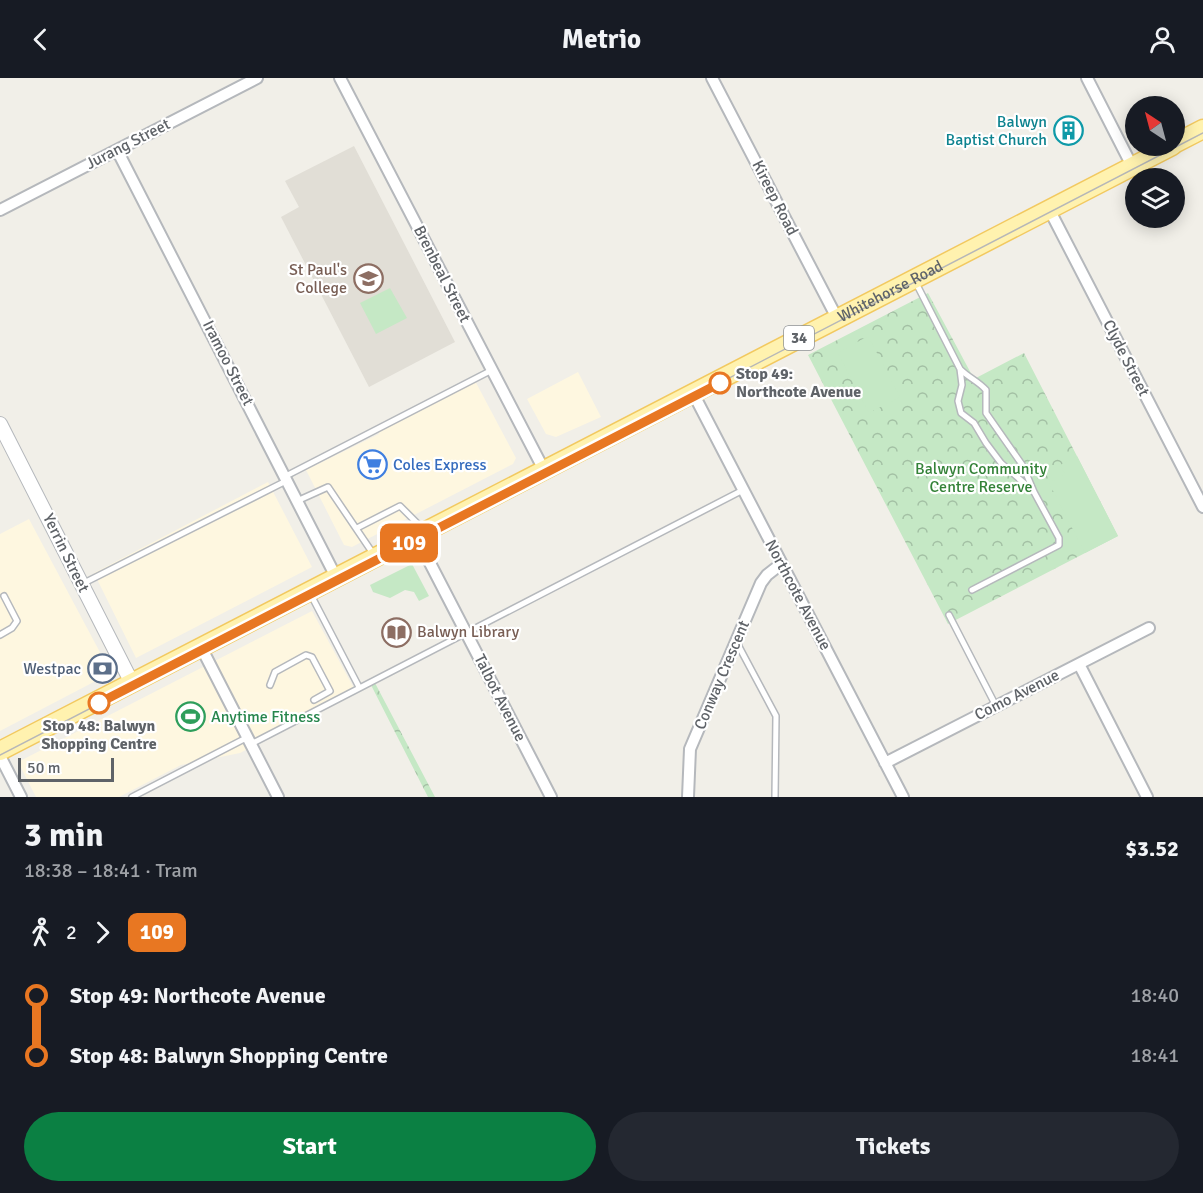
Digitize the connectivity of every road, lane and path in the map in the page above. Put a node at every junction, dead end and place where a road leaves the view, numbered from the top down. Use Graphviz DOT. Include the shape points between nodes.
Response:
graph roads {
  1 [pos="257,78"];
  2 [pos="340,78"];
  3 [pos="712,78"];
  4 [pos="1087,78"];
  5 [pos="1203,130"];
  6 [pos="1185,139"];
  7 [pos="117,150"];
  8 [pos="1152,156"];
  9 [pos="1132,166"];
  10 [pos="1049,209"];
  11 [pos="0,210"];
  12 [pos="914,279"];
  13 [pos="837,318"];
  14 [pos="960,369"];
  15 [pos="492,370"];
  16 [pos="693,393"];
  17 [pos="0,423"];
  18 [pos="544,470"];
  19 [pos="285,479"];
  20 [pos="743,490"];
  21 [pos="1034,492"];
  22 [pos="297,501"];
  23 [pos="1203,507"];
  24 [pos="357,528"];
  25 [pos="421,533"];
  26 [pos="375,557"];
  27 [pos="782,564"];
  28 [pos="336,577"];
  29 [pos="81,585"];
  30 [pos="972,590"];
  31 [pos="309,591"];
  32 [pos="4,596"];
  33 [pos="949,615"];
  34 [pos="1149,628"];
  35 [pos="466,633"];
  36 [pos="0,634"];
  37 [pos="736,642"];
  38 [pos="201,647"];
  39 [pos="1079,664"];
  40 [pos="132,683"];
  41 [pos="270,686"];
  42 [pos="359,687"];
  43 [pos="314,700"];
  44 [pos="996,706"];
  45 [pos="249,740"];
  46 [pos="0,751"];
  47 [pos="0,756"];
  48 [pos="885,762"];
  49 [pos="21,797"];
  50 [pos="132,797"];
  51 [pos="278,797"];
  52 [pos="551,797"];
  53 [pos="688,797"];
  54 [pos="775,797"];
  55 [pos="903,797"];
  56 [pos="1147,797"];
  1 -- 7 [label="street, Jurang Street"];
  2 -- 15 [label="street, Brenbeal Street"];
  3 -- 13 [label="street, Kireep Road"];
  4 -- 9 [label="street"];
  5 -- 6 [label="main road, Whitehorse Road / 34"];
  7 -- 11 [label="street, Jurang Street"];
  7 -- 19 [label="street, Iramoo Street"];
  8 -- 9 [label="main road, Whitehorse Road / 34"];
  9 -- 10 [label="main road, Whitehorse Road / 34"];
  10 -- 12 [label="main road, Whitehorse Road / 34"];
  10 -- 23 [label="street, Clyde Street"];
  12 -- 13 [label="main road, Whitehorse Road / 34"];
  12 -- 14 [label="lane"];
  13 -- 16 [label="main road, Whitehorse Road / 34"];
  14 -- 21 [label="lane" via="986,390 986,413 1023,466"];
  14 -- 21 [label="lane" via="961,413 974,423 1001,463"];
  15 -- 18 [label="street, Brenbeal Street"];
  15 -- 19 [label="lane"];
  16 -- 18 [label="main road, Whitehorse Road / 34"];
  16 -- 20 [label="street, Northcote Avenue"];
  17 -- 29 [label="street, Yerrin Street"];
  18 -- 25 [label="main road, Whitehorse Road / 34"];
  19 -- 22 [label="street, Iramoo Street"];
  19 -- 29 [label="lane"];
  20 -- 27 [label="street, Northcote Avenue"];
  20 -- 35 [label="lane"];
  21 -- 30 [label="lane" via="1059,538 1059,546"];
  22 -- 24 [label="lane" via="328,487"];
  22 -- 28 [label="street, Iramoo Street"];
  24 -- 25 [label="lane" via="400,506"];
  24 -- 26 [label="lane"];
  25 -- 26 [label="main road, Whitehorse Road / 34"];
  25 -- 35 [label="street, Talbot Avenue"];
  26 -- 28 [label="main road, Whitehorse Road / 34"];
  27 -- 37 [label="street, Conway Crescent" via="761,583"];
  27 -- 48 [label="street, Northcote Avenue"];
  28 -- 31 [label="main road, Whitehorse Road / 34"];
  29 -- 40 [label="street, Yerrin Street"];
  31 -- 38 [label="main road, Whitehorse Road / 34"];
  31 -- 42 [label="lane"];
  32 -- 36 [label="lane" via="17,621"];
  33 -- 44 [label="lane"];
  34 -- 39 [label="street, Como Avenue"];
  35 -- 42 [label="lane"];
  35 -- 52 [label="street, Talbot Avenue"];
  37 -- 53 [label="street, Conway Crescent" via="690,749"];
  37 -- 54 [label="lane" via="776,716"];
  38 -- 40 [label="main road, Whitehorse Road / 34"];
  38 -- 45 [label="street"];
  39 -- 44 [label="street, Como Avenue"];
  39 -- 56 [label="street"];
  40 -- 46 [label="main road, Whitehorse Road / 34"];
  41 -- 43 [label="lane" via="275,672 306,655 312,657 330,691"];
  42 -- 45 [label="lane"];
  44 -- 48 [label="street, Como Avenue"];
  45 -- 50 [label="lane"];
  45 -- 51 [label="street"];
  47 -- 49 [label="street"];
  48 -- 55 [label="street, Northcote Avenue"];
}
